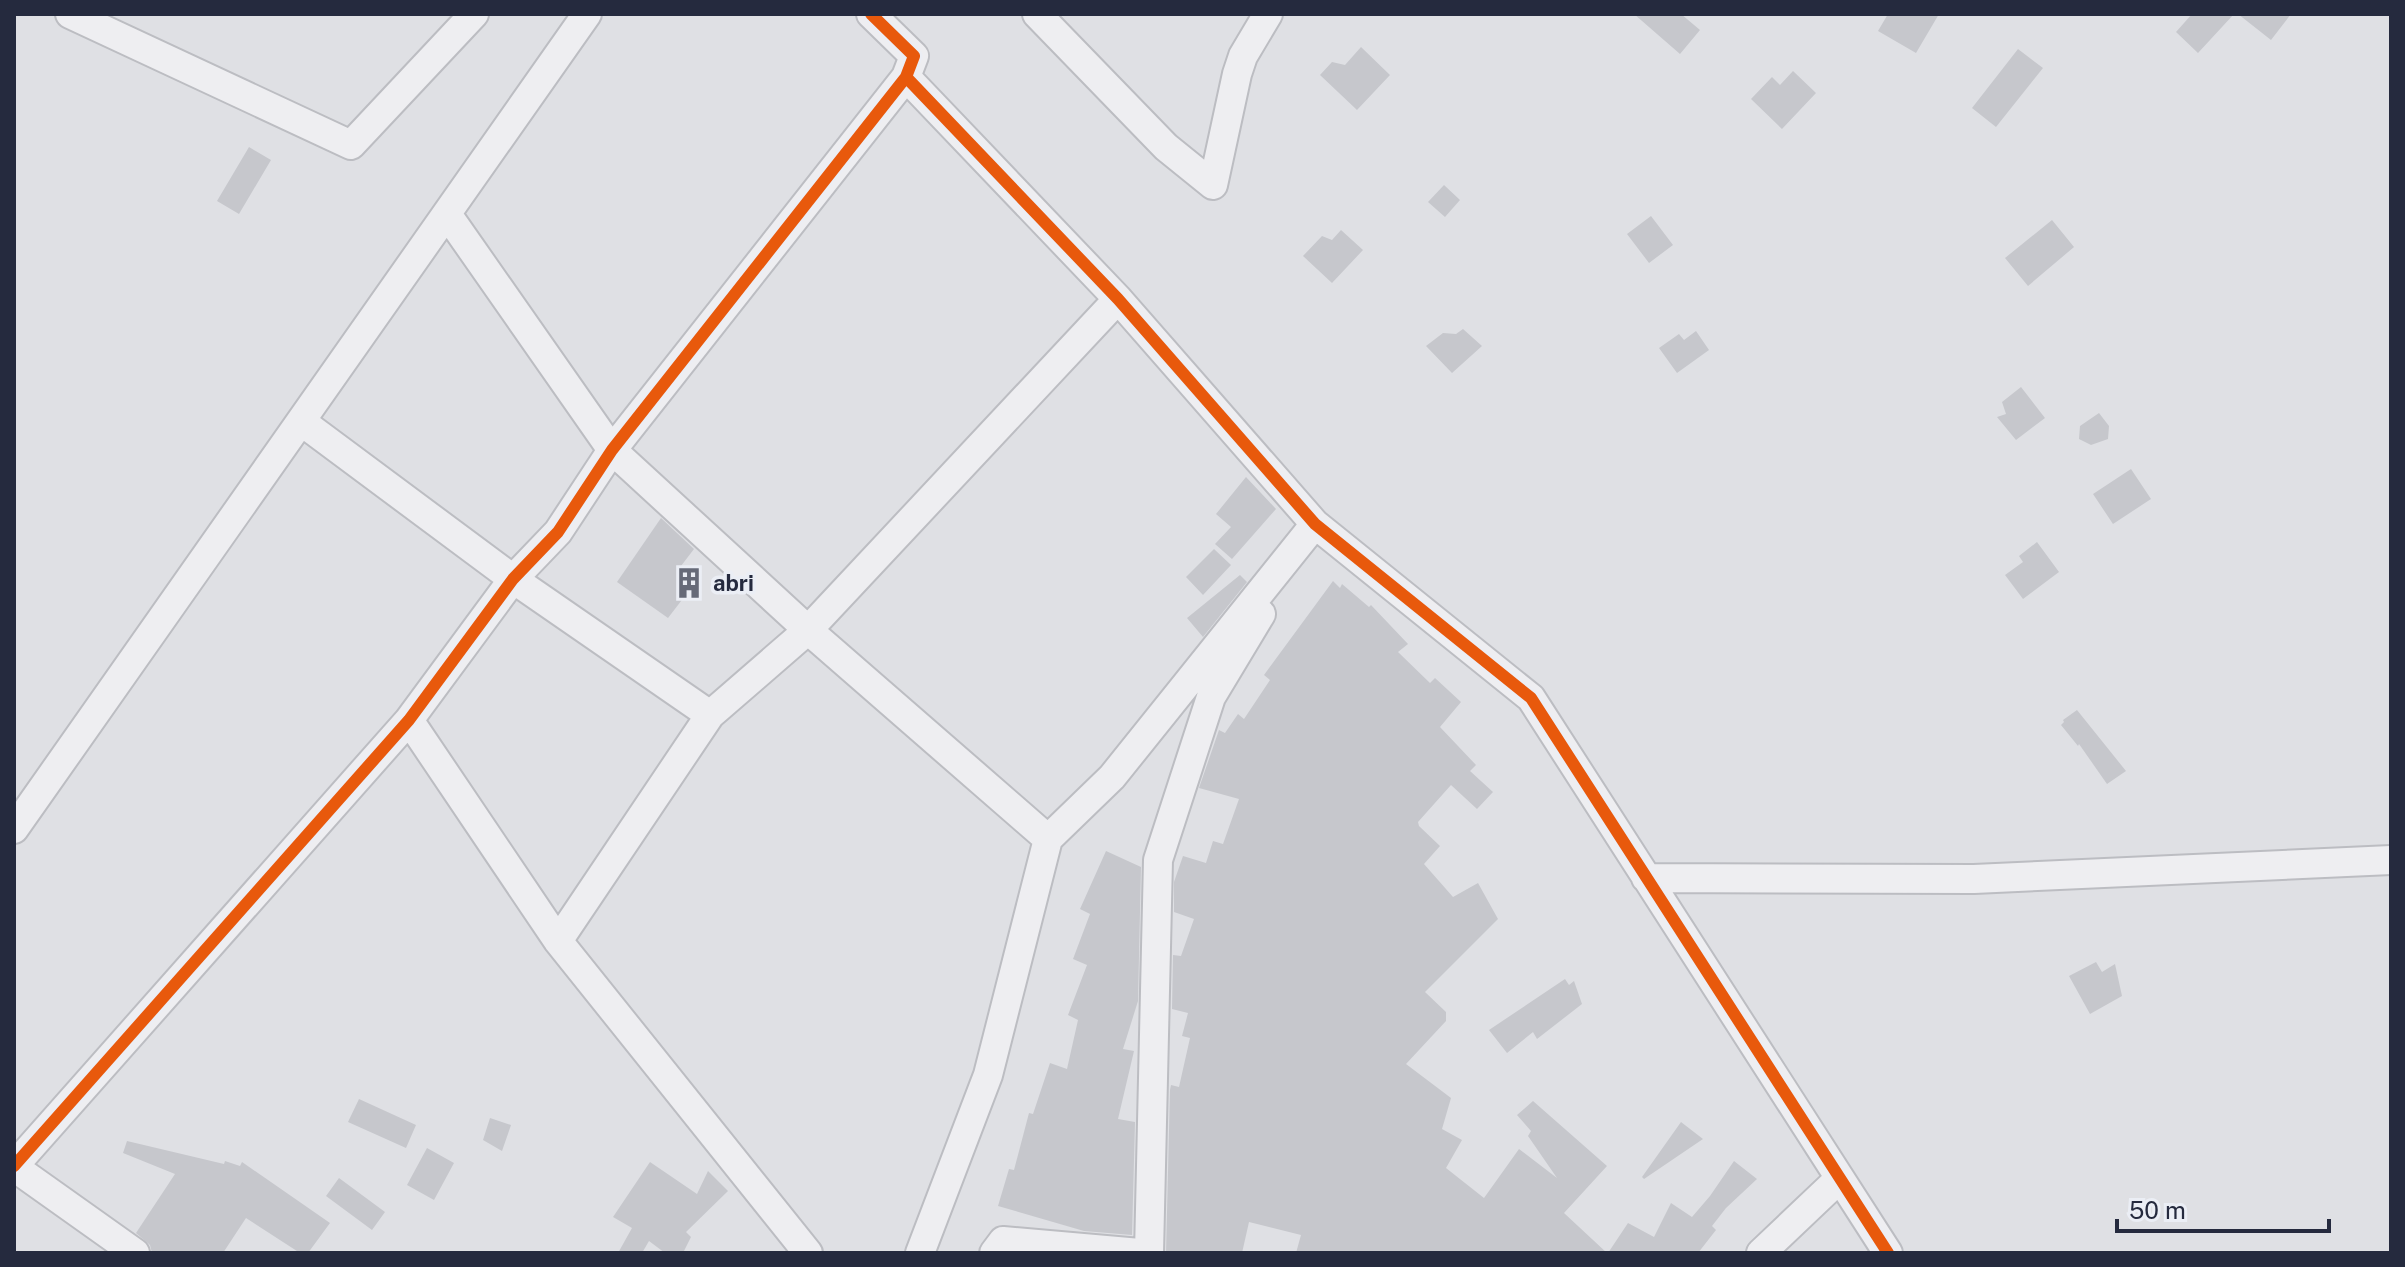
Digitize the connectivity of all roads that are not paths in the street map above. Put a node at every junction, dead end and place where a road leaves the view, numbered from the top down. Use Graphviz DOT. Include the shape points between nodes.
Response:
graph roads {
  1 [pos="70,14"];
  2 [pos="474,14"];
  3 [pos="587,14"];
  4 [pos="871,14"];
  5 [pos="1037,14"];
  6 [pos="1268,14"];
  7 [pos="906,77"];
  8 [pos="447,214"];
  9 [pos="1118,299"];
  10 [pos="302,422"];
  11 [pos="612,450"];
  12 [pos="1315,524"];
  13 [pos="513,579"];
  14 [pos="808,630"];
  15 [pos="710,715"];
  16 [pos="409,720"];
  17 [pos="14,829"];
  18 [pos="1048,839"];
  19 [pos="2391,860"];
  20 [pos="1646,878"];
  21 [pos="558,941"];
  22 [pos="14,1166"];
  23 [pos="1839,1179"];
  24 [pos="135,1253"];
  25 [pos="808,1253"];
  26 [pos="920,1253"];
  27 [pos="994,1253"];
  28 [pos="1140,1253"];
  29 [pos="1149,1253"];
  30 [pos="1761,1253"];
  31 [pos="1888,1253"];
  1 -- 2 [label="street" via="351,145"];
  3 -- 8 [label="street"];
  4 -- 7 [label="street" via="914,56"];
  5 -- 6 [label="street" via="1166,147 1213,185 1237,74"];
  7 -- 9 [label="street"];
  7 -- 11 [label="street"];
  8 -- 10 [label="street"];
  8 -- 11 [label="street"];
  9 -- 12 [label="street"];
  9 -- 14 [label="street"];
  10 -- 13 [label="street"];
  10 -- 17 [label="street"];
  11 -- 13 [label="street" via="558,532"];
  11 -- 14 [label="street"];
  12 -- 18 [label="street" via="1112,777"];
  12 -- 20 [label="street" via="1531,698"];
  12 -- 29 [label="street" via="1211,697 1158,860"];
  13 -- 15 [label="street"];
  13 -- 16 [label="street"];
  14 -- 15 [label="street"];
  14 -- 18 [label="street"];
  15 -- 21 [label="street"];
  16 -- 21 [label="street"];
  16 -- 22 [label="street"];
  18 -- 26 [label="street" via="988,1075"];
  19 -- 20 [label="street" via="1974,879"];
  20 -- 23 [label="street"];
  21 -- 25 [label="street"];
  22 -- 24 [label="street"];
  23 -- 30 [label="street"];
  23 -- 31 [label="street"];
  27 -- 28 [label="street" via="1003,1241"];
}
